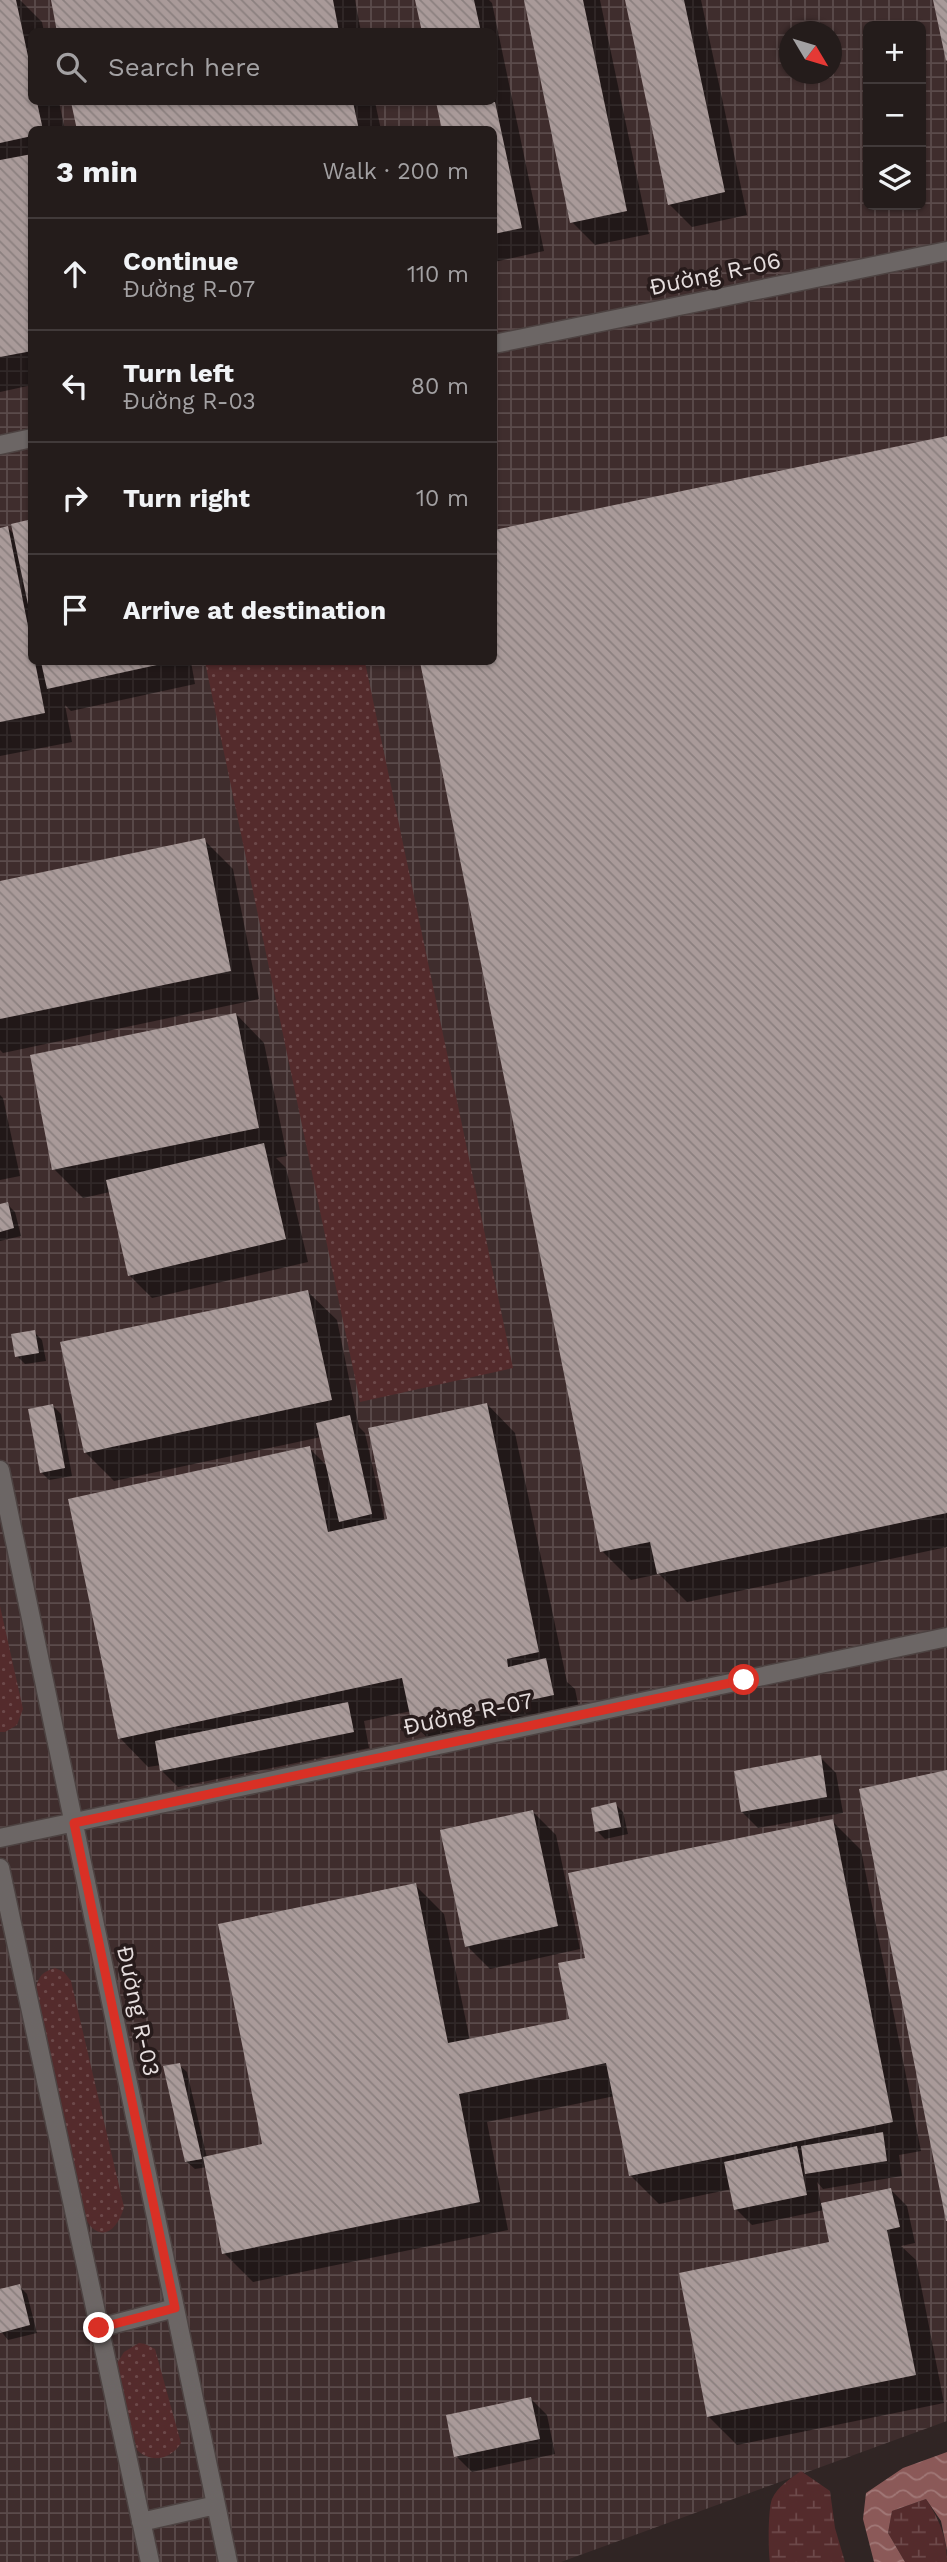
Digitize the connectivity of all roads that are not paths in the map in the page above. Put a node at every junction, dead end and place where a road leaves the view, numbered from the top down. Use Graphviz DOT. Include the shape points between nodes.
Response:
graph roads {
  1 [pos="947,251"];
  2 [pos="497,343"];
  3 [pos="28,439"];
  4 [pos="0,445"];
  5 [pos="0,1471"];
  6 [pos="947,1637"];
  7 [pos="74,1823"];
  8 [pos="0,1838"];
  9 [pos="0,1868"];
  10 [pos="175,2308"];
  11 [pos="99,2328"];
  12 [pos="216,2505"];
  13 [pos="141,2522"];
  14 [pos="150,2562"];
  15 [pos="228,2562"];
  1 -- 2 [label="lane, Đường R-06"];
  3 -- 4 [label="lane"];
  5 -- 7 [label="lane, Đường R-03"];
  6 -- 7 [label="lane, Đường R-07"];
  7 -- 8 [label="lane, Đường R-07"];
  7 -- 10 [label="lane, Đường R-03"];
  9 -- 11 [label="lane"];
  10 -- 11 [label="lane"];
  10 -- 12 [label="lane, Đường R-03"];
  11 -- 13 [label="lane"];
  12 -- 13 [label="lane"];
  12 -- 15 [label="lane, Đường R-03"];
  13 -- 14 [label="lane"];
}
